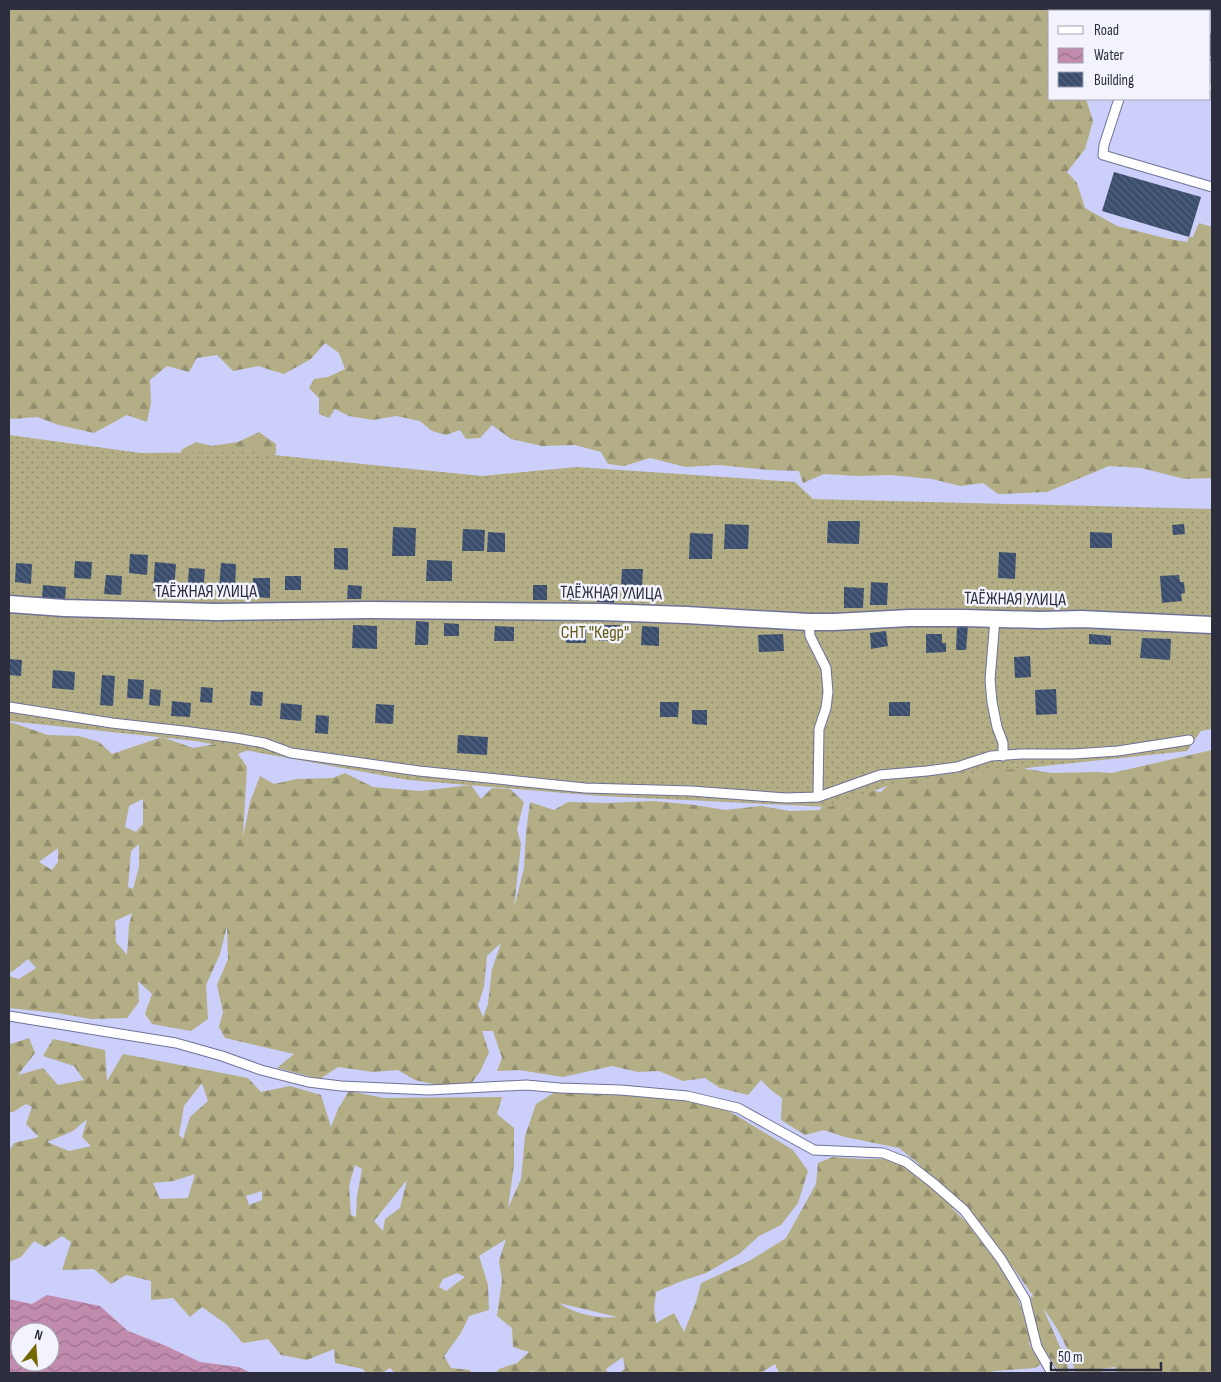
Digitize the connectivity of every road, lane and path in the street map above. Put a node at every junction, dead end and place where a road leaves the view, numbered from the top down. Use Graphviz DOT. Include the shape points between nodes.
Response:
graph roads {
  1 [pos="1119,100"];
  2 [pos="1212,187"];
  3 [pos="9,604"];
  4 [pos="996,619"];
  5 [pos="809,622"];
  6 [pos="1212,625"];
  7 [pos="9,707"];
  8 [pos="1190,740"];
  9 [pos="1003,756"];
  10 [pos="818,797"];
  11 [pos="9,1016"];
  12 [pos="1052,1373"];
  1 -- 2 [label="lane" via="1104,145 1104,155"];
  3 -- 5 [label="street, ТАЁЖНАЯ УЛИЦА" via="216,612 638,613"];
  4 -- 5 [label="street, ТАЁЖНАЯ УЛИЦА"];
  4 -- 6 [label="street, ТАЁЖНАЯ УЛИЦА"];
  4 -- 9 [label="lane" via="990,680"];
  5 -- 10 [label="lane" via="810,636 826,668 828,692 819,729"];
  7 -- 10 [label="lane" via="112,724 236,738 264,743 291,753 419,771 585,788"];
  8 -- 9 [label="lane" via="1118,752"];
  9 -- 10 [label="lane" via="927,772 880,775"];
  11 -- 12 [label="lane" via="176,1043 261,1070 340,1086 429,1090 526,1085 687,1096 738,1108 814,1150 883,1153 906,1162 964,1210 1001,1259 1025,1299 1037,1348"];
}
